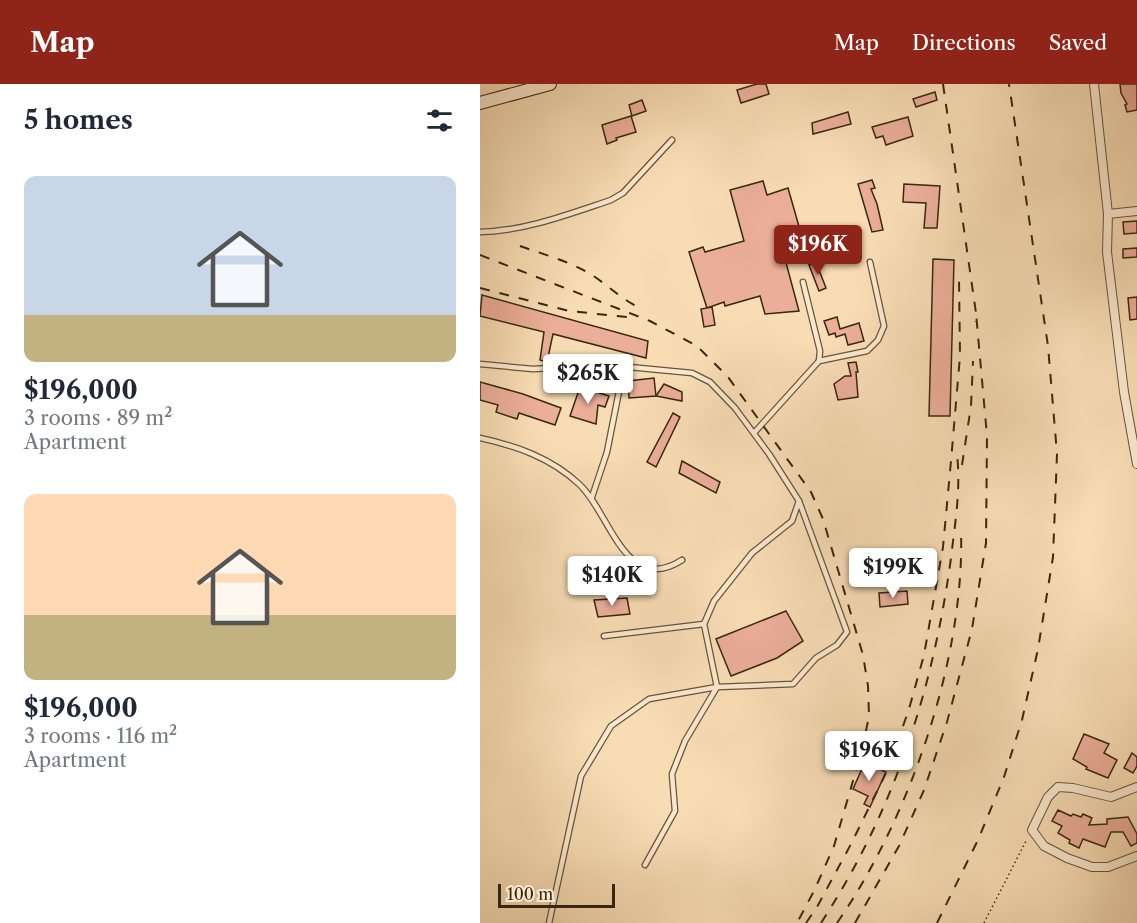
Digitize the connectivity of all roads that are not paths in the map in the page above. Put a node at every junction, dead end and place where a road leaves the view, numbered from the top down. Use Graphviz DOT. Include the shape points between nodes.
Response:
graph roads {
  1 [pos="550,84"];
  2 [pos="1094,84"];
  3 [pos="480,103"];
  4 [pos="672,140"];
  5 [pos="1137,212"];
  6 [pos="1107,214"];
  7 [pos="480,232"];
  8 [pos="870,262"];
  9 [pos="803,282"];
  10 [pos="819,361"];
  11 [pos="480,364"];
  12 [pos="624,366"];
  13 [pos="753,433"];
  14 [pos="480,438"];
  15 [pos="1137,464"];
  16 [pos="592,497"];
  17 [pos="799,501"];
  18 [pos="682,560"];
  19 [pos="704,624"];
  20 [pos="604,636"];
  21 [pos="717,687"];
  22 [pos="1137,787"];
  23 [pos="1137,856"];
  24 [pos="645,864"];
  25 [pos="549,923"];
  1 -- 3 [label="street"];
  2 -- 6 [label="street"];
  4 -- 7 [label="lane" via="629,187 611,200 533,224"];
  5 -- 6 [label="street"];
  6 -- 15 [label="street" via="1107,252"];
  8 -- 10 [label="lane" via="884,326 878,340 867,351"];
  9 -- 10 [label="lane"];
  10 -- 13 [label="lane"];
  11 -- 12 [label="lane" via="533,369"];
  12 -- 13 [label="lane" via="685,371 701,377 718,390"];
  12 -- 16 [label="lane" via="607,452"];
  13 -- 17 [label="lane"];
  14 -- 16 [label="lane" via="538,455"];
  16 -- 18 [label="lane" via="621,548 635,563 660,568"];
  17 -- 19 [label="lane" via="792,521 752,553 714,602"];
  17 -- 21 [label="lane" via="847,632 793,684"];
  19 -- 20 [label="lane"];
  19 -- 21 [label="lane"];
  21 -- 24 [label="lane" via="685,741 672,774 675,811"];
  21 -- 25 [label="lane" via="649,699 611,726 581,776"];
  22 -- 23 [label="street" via="1110,797 1058,788 1048,797 1032,830 1044,846 1092,867 1108,867"];
}
